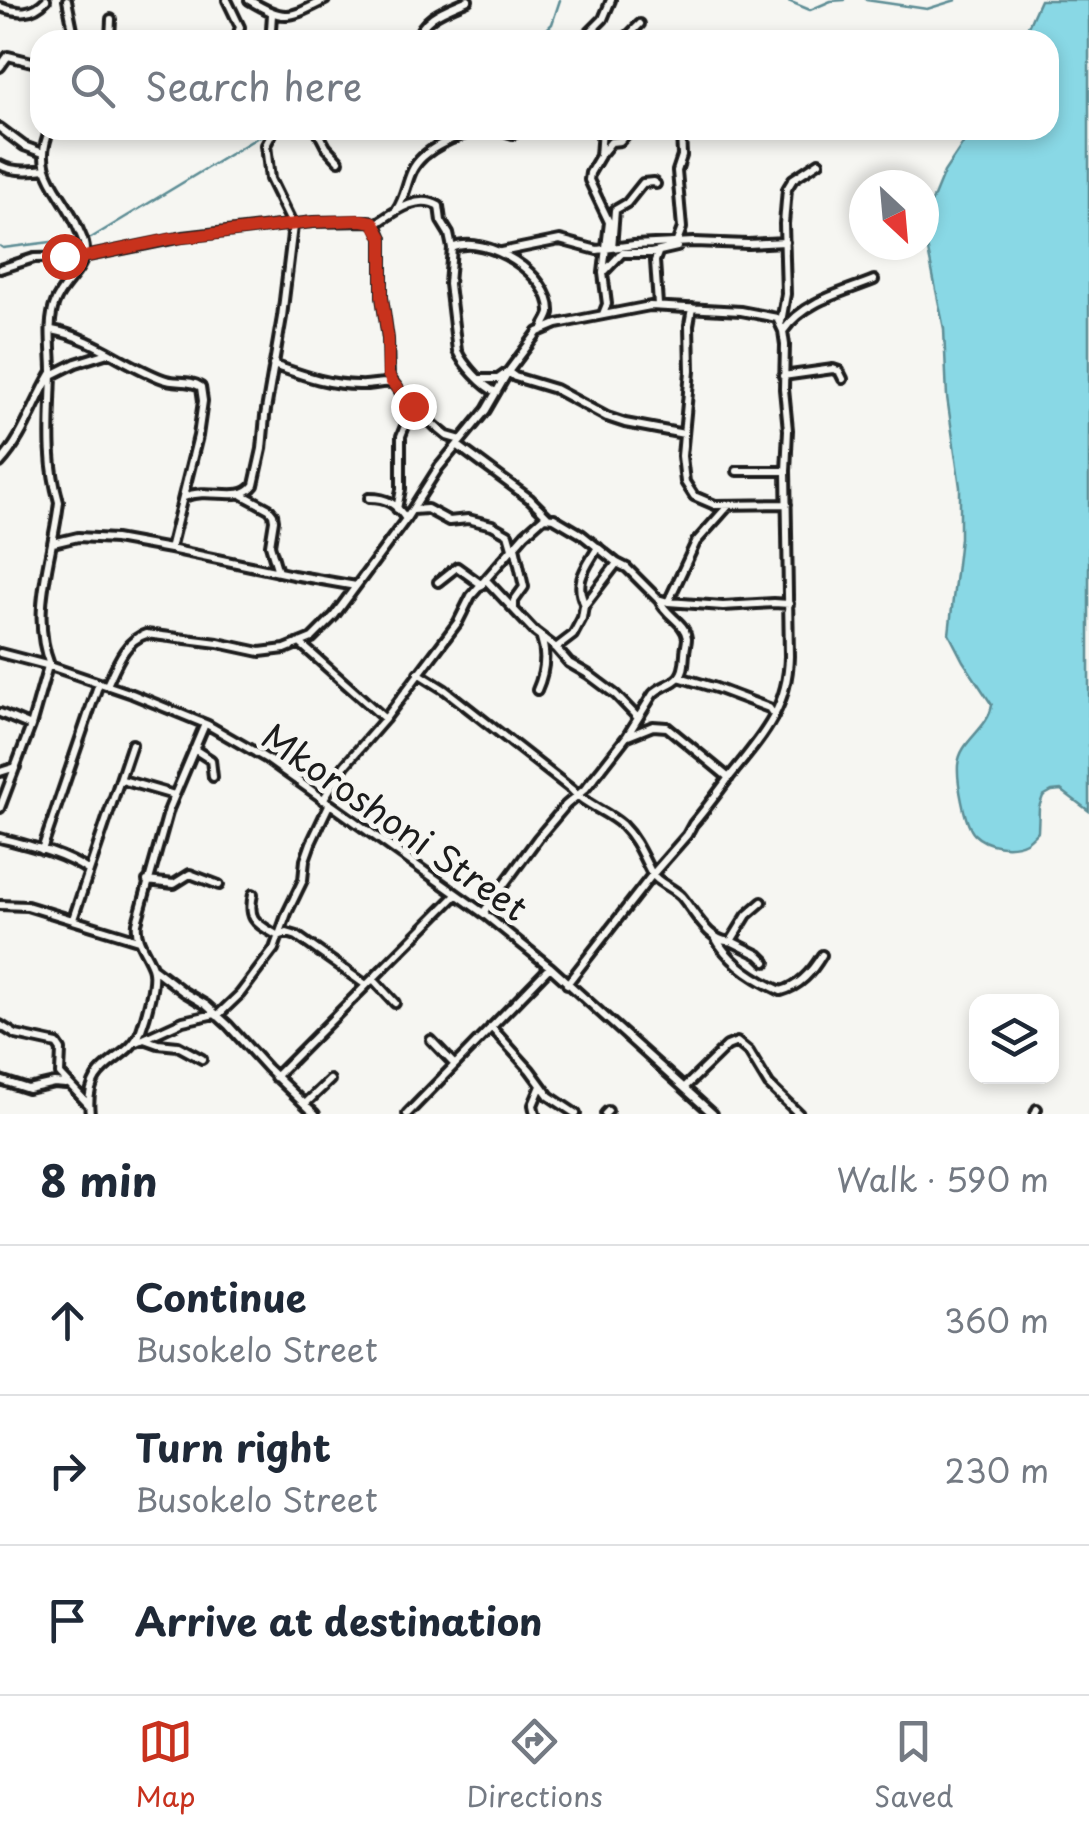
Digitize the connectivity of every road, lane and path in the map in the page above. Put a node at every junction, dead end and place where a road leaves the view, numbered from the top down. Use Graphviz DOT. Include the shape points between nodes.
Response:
graph roads {
  1 [pos="46,0"];
  2 [pos="67,0"];
  3 [pos="227,0"];
  4 [pos="249,0"];
  5 [pos="325,0"];
  6 [pos="468,0"];
  7 [pos="610,0"];
  8 [pos="0,7"];
  9 [pos="272,14"];
  10 [pos="110,19"];
  11 [pos="640,24"];
  12 [pos="73,30"];
  13 [pos="110,30"];
  14 [pos="239,30"];
  15 [pos="271,30"];
  16 [pos="421,30"];
  17 [pos="592,30"];
  18 [pos="634,30"];
  19 [pos="30,61"];
  20 [pos="0,68"];
  21 [pos="0,128"];
  22 [pos="47,140"];
  23 [pos="269,140"];
  24 [pos="322,140"];
  25 [pos="454,140"];
  26 [pos="601,140"];
  27 [pos="621,140"];
  28 [pos="681,140"];
  29 [pos="43,153"];
  30 [pos="600,156"];
  31 [pos="338,161"];
  32 [pos="818,162"];
  33 [pos="0,165"];
  34 [pos="46,169"];
  35 [pos="656,184"];
  36 [pos="396,210"];
  37 [pos="376,224"];
  38 [pos="611,224"];
  39 [pos="293,226"];
  40 [pos="689,242"];
  41 [pos="785,242"];
  42 [pos="676,244"];
  43 [pos="452,248"];
  44 [pos="608,249"];
  45 [pos="501,252"];
  46 [pos="658,252"];
  47 [pos="84,257"];
  48 [pos="0,269"];
  49 [pos="603,273"];
  50 [pos="874,280"];
  51 [pos="606,297"];
  52 [pos="658,306"];
  53 [pos="692,308"];
  54 [pos="622,310"];
  55 [pos="603,314"];
  56 [pos="782,327"];
  57 [pos="52,330"];
  58 [pos="538,332"];
  59 [pos="110,353"];
  60 [pos="274,365"];
  61 [pos="508,372"];
  62 [pos="52,374"];
  63 [pos="784,376"];
  64 [pos="480,379"];
  65 [pos="843,379"];
  66 [pos="392,382"];
  67 [pos="496,392"];
  68 [pos="413,406"];
  69 [pos="684,434"];
  70 [pos="459,442"];
  71 [pos="0,463"];
  72 [pos="737,471"];
  73 [pos="786,471"];
  74 [pos="243,495"];
  75 [pos="184,496"];
  76 [pos="369,498"];
  77 [pos="787,504"];
  78 [pos="729,505"];
  79 [pos="397,509"];
  80 [pos="408,516"];
  81 [pos="548,517"];
  82 [pos="508,534"];
  83 [pos="525,534"];
  84 [pos="53,543"];
  85 [pos="598,547"];
  86 [pos="514,548"];
  87 [pos="170,549"];
  88 [pos="617,563"];
  89 [pos="278,572"];
  90 [pos="438,582"];
  91 [pos="484,582"];
  92 [pos="356,586"];
  93 [pos="658,599"];
  94 [pos="668,602"];
  95 [pos="790,604"];
  96 [pos="585,605"];
  97 [pos="514,610"];
  98 [pos="540,636"];
  99 [pos="301,644"];
  100 [pos="556,648"];
  101 [pos="0,652"];
  102 [pos="49,666"];
  103 [pos="418,673"];
  104 [pos="679,677"];
  105 [pos="103,684"];
  106 [pos="537,690"];
  107 [pos="0,713"];
  108 [pos="775,716"];
  109 [pos="637,718"];
  110 [pos="384,719"];
  111 [pos="205,724"];
  112 [pos="31,726"];
  113 [pos="627,736"];
  114 [pos="132,744"];
  115 [pos="194,750"];
  116 [pos="16,767"];
  117 [pos="0,775"];
  118 [pos="212,777"];
  119 [pos="729,778"];
  120 [pos="122,780"];
  121 [pos="9,785"];
  122 [pos="174,795"];
  123 [pos="576,796"];
  124 [pos="326,802"];
  125 [pos="0,808"];
  126 [pos="0,838"];
  127 [pos="42,850"];
  128 [pos="89,871"];
  129 [pos="652,875"];
  130 [pos="148,881"];
  131 [pos="219,884"];
  132 [pos="253,894"];
  133 [pos="456,895"];
  134 [pos="762,902"];
  135 [pos="0,905"];
  136 [pos="483,913"];
  137 [pos="74,920"];
  138 [pos="278,936"];
  139 [pos="715,936"];
  140 [pos="138,940"];
  141 [pos="731,940"];
  142 [pos="822,955"];
  143 [pos="766,962"];
  144 [pos="550,967"];
  145 [pos="153,968"];
  146 [pos="373,979"];
  147 [pos="567,984"];
  148 [pos="366,985"];
  149 [pos="394,1003"];
  150 [pos="216,1015"];
  151 [pos="0,1024"];
  152 [pos="491,1027"];
  153 [pos="144,1039"];
  154 [pos="431,1040"];
  155 [pos="132,1044"];
  156 [pos="202,1058"];
  157 [pos="454,1064"];
  158 [pos="276,1077"];
  159 [pos="0,1080"];
  160 [pos="330,1080"];
  161 [pos="541,1086"];
  162 [pos="684,1087"];
  163 [pos="74,1088"];
  164 [pos="305,1104"];
  165 [pos="90,1110"];
  166 [pos="410,1113"];
  167 [pos="314,1114"];
  168 [pos="536,1114"];
  169 [pos="576,1114"];
  170 [pos="713,1114"];
  171 [pos="799,1114"];
  1 -- 8 [label="street" via="30,12"];
  2 -- 12 [label="street"];
  3 -- 14 [label="street"];
  4 -- 9 [label="street"];
  5 -- 9 [label="street" via="296,14"];
  6 -- 16 [label="street"];
  7 -- 17 [label="street"];
  9 -- 15 [label="street"];
  10 -- 13 [label="street"];
  11 -- 18 [label="street"];
  19 -- 20 [label="street" via="10,56"];
  21 -- 29 [label="street"];
  22 -- 29 [label="street"];
  23 -- 39 [label="street" via="270,178"];
  24 -- 31 [label="street"];
  25 -- 36 [label="street" via="418,162"];
  26 -- 30 [label="street"];
  27 -- 30 [label="street"];
  28 -- 42 [label="street" via="682,228"];
  29 -- 34 [label="street"];
  30 -- 38 [label="street" via="589,180"];
  32 -- 41 [label="street" via="789,182"];
  33 -- 34 [label="street"];
  34 -- 47 [label="street" via="74,216"];
  35 -- 38 [label="street" via="643,184 617,208"];
  36 -- 37 [label="street"];
  36 -- 43 [label="street" via="436,202"];
  37 -- 39 [label="street"];
  37 -- 66 [label="street"];
  38 -- 44 [label="street"];
  39 -- 47 [label="street" via="170,239"];
  39 -- 60 [label="street"];
  40 -- 41 [label="street"];
  40 -- 42 [label="street"];
  40 -- 46 [label="street"];
  41 -- 56 [label="street"];
  42 -- 44 [label="street"];
  43 -- 45 [label="street" via="472,244"];
  43 -- 64 [label="street" via="456,346"];
  44 -- 45 [label="street" via="560,240"];
  44 -- 49 [label="street"];
  45 -- 58 [label="street" via="527,270 544,294 550,312"];
  46 -- 49 [label="street" via="622,253"];
  46 -- 52 [label="street"];
  47 -- 48 [label="street" via="34,258"];
  47 -- 57 [label="street" via="55,304"];
  49 -- 51 [label="street"];
  50 -- 56 [label="street" via="811,306"];
  51 -- 54 [label="street"];
  51 -- 55 [label="street"];
  52 -- 53 [label="street"];
  52 -- 54 [label="street"];
  53 -- 56 [label="street" via="768,315"];
  53 -- 69 [label="street"];
  54 -- 55 [label="street"];
  55 -- 58 [label="street"];
  56 -- 63 [label="street"];
  57 -- 59 [label="street"];
  57 -- 62 [label="street"];
  58 -- 61 [label="street"];
  59 -- 62 [label="street"];
  59 -- 75 [label="street" via="166,380 201,386 204,401"];
  60 -- 66 [label="street" via="341,384"];
  60 -- 74 [label="street" via="254,485"];
  61 -- 64 [label="street"];
  61 -- 67 [label="street"];
  61 -- 69 [label="street" via="615,420"];
  62 -- 71 [label="street"];
  62 -- 84 [label="street" via="49,446 60,502"];
  63 -- 65 [label="street" via="833,369"];
  63 -- 73 [label="street"];
  64 -- 67 [label="street"];
  66 -- 68 [label="street"];
  67 -- 70 [label="street"];
  68 -- 70 [label="street"];
  68 -- 79 [label="street" via="401,436"];
  69 -- 78 [label="street" via="682,471 689,491 705,502"];
  70 -- 80 [label="street"];
  70 -- 81 [label="street"];
  72 -- 73 [label="street"];
  73 -- 77 [label="street"];
  74 -- 75 [label="street"];
  74 -- 89 [label="street" via="273,514 270,544"];
  75 -- 87 [label="street"];
  76 -- 79 [label="street" via="385,498"];
  77 -- 78 [label="street"];
  77 -- 95 [label="street"];
  78 -- 94 [label="street" via="696,542"];
  79 -- 80 [label="street"];
  80 -- 82 [label="street" via="424,508 449,521 468,519"];
  80 -- 92 [label="street"];
  81 -- 83 [label="street"];
  81 -- 85 [label="street"];
  82 -- 83 [label="street"];
  82 -- 86 [label="street"];
  83 -- 86 [label="street"];
  84 -- 87 [label="street" via="92,537"];
  84 -- 102 [label="street" via="40,617"];
  85 -- 88 [label="street"];
  85 -- 96 [label="street" via="579,583"];
  86 -- 91 [label="street"];
  86 -- 97 [label="street" via="524,587"];
  87 -- 89 [label="street"];
  88 -- 93 [label="street"];
  88 -- 96 [label="street"];
  89 -- 92 [label="street"];
  90 -- 91 [label="street" via="457,567"];
  91 -- 97 [label="street"];
  91 -- 103 [label="street"];
  92 -- 99 [label="street" via="324,628"];
  93 -- 94 [label="street"];
  93 -- 104 [label="street" via="686,634"];
  94 -- 95 [label="street"];
  95 -- 108 [label="street" via="789,674"];
  96 -- 100 [label="street" via="572,634"];
  97 -- 98 [label="street"];
  98 -- 100 [label="street"];
  98 -- 106 [label="street" via="544,672"];
  99 -- 105 [label="street" via="260,652 146,634 130,643"];
  99 -- 110 [label="street"];
  100 -- 109 [label="street"];
  101 -- 102 [label="street, Mkoroshoni Street"];
  102 -- 105 [label="street, Mkoroshoni Street"];
  102 -- 112 [label="street"];
  103 -- 110 [label="street"];
  103 -- 123 [label="street"];
  104 -- 108 [label="street" via="767,707"];
  104 -- 109 [label="street" via="658,688"];
  105 -- 111 [label="street, Mkoroshoni Street"];
  105 -- 127 [label="street"];
  107 -- 112 [label="street"];
  108 -- 119 [label="street"];
  109 -- 113 [label="street"];
  110 -- 124 [label="street" via="345,765"];
  111 -- 115 [label="street"];
  111 -- 124 [label="street, Mkoroshoni Street"];
  112 -- 116 [label="street"];
  113 -- 119 [label="street" via="667,727"];
  113 -- 123 [label="street"];
  114 -- 120 [label="street"];
  115 -- 118 [label="street" via="211,760"];
  115 -- 122 [label="street"];
  116 -- 117 [label="street"];
  116 -- 121 [label="street"];
  117 -- 121 [label="street"];
  119 -- 129 [label="street"];
  120 -- 122 [label="street"];
  120 -- 128 [label="street"];
  121 -- 125 [label="street"];
  122 -- 130 [label="street"];
  123 -- 129 [label="street" via="626,829"];
  123 -- 136 [label="street"];
  124 -- 133 [label="street, Mkoroshoni Street"];
  124 -- 138 [label="street"];
  126 -- 127 [label="street"];
  127 -- 128 [label="street"];
  128 -- 137 [label="street"];
  129 -- 139 [label="street"];
  129 -- 147 [label="street"];
  130 -- 131 [label="street" via="174,884 190,874"];
  130 -- 140 [label="street"];
  132 -- 138 [label="street" via="252,917"];
  133 -- 136 [label="street, Mkoroshoni Street"];
  133 -- 146 [label="street"];
  134 -- 141 [label="street"];
  135 -- 137 [label="street"];
  136 -- 144 [label="street, Mkoroshoni Street"];
  137 -- 140 [label="street"];
  138 -- 148 [label="street" via="296,936"];
  138 -- 150 [label="street" via="261,969"];
  139 -- 141 [label="street"];
  139 -- 142 [label="street" via="746,973 780,991 801,982"];
  140 -- 145 [label="street"];
  141 -- 143 [label="street"];
  144 -- 147 [label="street, Mkoroshoni Street"];
  144 -- 152 [label="street"];
  145 -- 150 [label="street"];
  145 -- 155 [label="street" via="144,1021"];
  146 -- 148 [label="street"];
  146 -- 149 [label="street"];
  147 -- 162 [label="street, Mkoroshoni Street"];
  148 -- 158 [label="street"];
  150 -- 153 [label="street"];
  150 -- 158 [label="street"];
  151 -- 163 [label="street" via="16,1035 57,1044 60,1074"];
  152 -- 157 [label="street"];
  152 -- 161 [label="street"];
  153 -- 155 [label="street"];
  153 -- 156 [label="street"];
  154 -- 157 [label="street"];
  155 -- 165 [label="street" via="101,1070"];
  157 -- 166 [label="street"];
  158 -- 164 [label="street"];
  159 -- 163 [label="street" via="28,1089 59,1082"];
  160 -- 164 [label="street"];
  161 -- 168 [label="street" via="532,1105"];
  161 -- 169 [label="street"];
  162 -- 170 [label="street, Mkoroshoni Street"];
  162 -- 171 [label="street" via="735,1041"];
  163 -- 165 [label="street"];
  164 -- 167 [label="street"];
}
